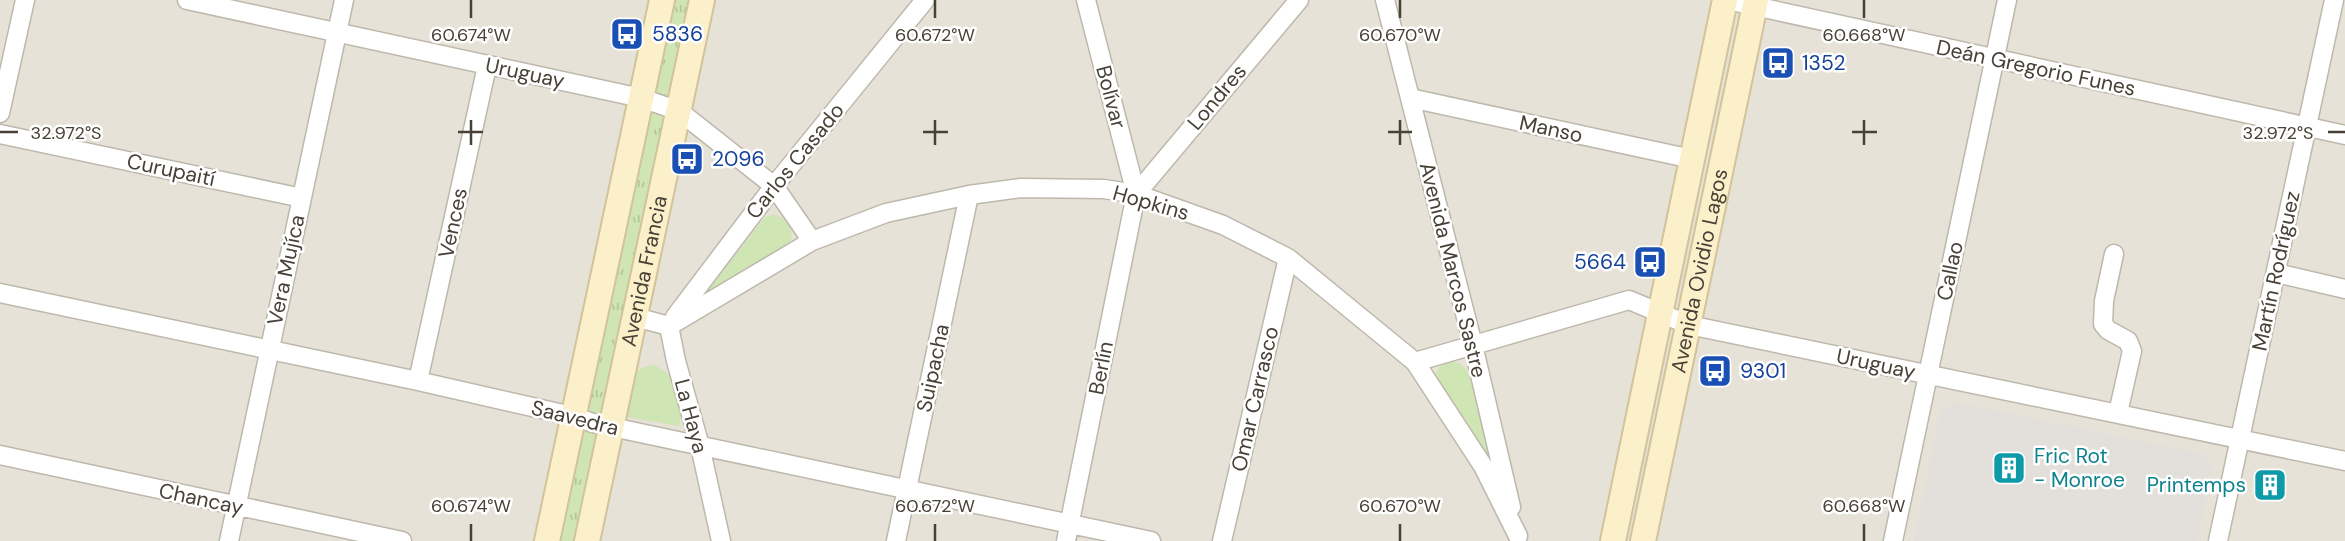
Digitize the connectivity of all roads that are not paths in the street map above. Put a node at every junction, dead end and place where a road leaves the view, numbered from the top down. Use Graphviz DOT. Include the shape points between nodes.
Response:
graph roads {
  1 [pos="25,0"];
  2 [pos="187,0"];
  3 [pos="344,0"];
  4 [pos="662,0"];
  5 [pos="702,0"];
  6 [pos="925,0"];
  7 [pos="1086,0"];
  8 [pos="1299,0"];
  9 [pos="1385,0"];
  10 [pos="1726,0"];
  11 [pos="2007,0"];
  12 [pos="2334,0"];
  13 [pos="1756,3"];
  14 [pos="337,32"];
  15 [pos="1995,58"];
  16 [pos="487,66"];
  17 [pos="641,98"];
  18 [pos="1410,99"];
  19 [pos="679,111"];
  20 [pos="0,113"];
  21 [pos="2307,127"];
  22 [pos="0,134"];
  23 [pos="2345,135"];
  24 [pos="1692,159"];
  25 [pos="774,186"];
  26 [pos="1136,194"];
  27 [pos="969,195"];
  28 [pos="302,198"];
  29 [pos="812,241"];
  30 [pos="2113,254"];
  31 [pos="1288,258"];
  32 [pos="2276,273"];
  33 [pos="2345,289"];
  34 [pos="0,293"];
  35 [pos="1661,313"];
  36 [pos="635,317"];
  37 [pos="1689,325"];
  38 [pos="668,326"];
  39 [pos="1473,345"];
  40 [pos="269,351"];
  41 [pos="1415,362"];
  42 [pos="1928,374"];
  43 [pos="418,381"];
  44 [pos="2118,413"];
  45 [pos="572,416"];
  46 [pos="611,427"];
  47 [pos="2240,439"];
  48 [pos="700,446"];
  49 [pos="0,456"];
  50 [pos="2345,461"];
  51 [pos="907,490"];
  52 [pos="236,507"];
  53 [pos="1068,532"];
  54 [pos="1519,539"];
  55 [pos="229,541"];
  56 [pos="402,541"];
  57 [pos="547,541"];
  58 [pos="587,541"];
  59 [pos="721,541"];
  60 [pos="896,541"];
  61 [pos="1151,541"];
  62 [pos="1222,541"];
  63 [pos="1613,541"];
  64 [pos="1643,541"];
  65 [pos="1893,541"];
  66 [pos="2218,541"];
  1 -- 20 [label="street"];
  2 -- 14 [label="street, Uruguay"];
  3 -- 14 [label="street, Vera Mujíca"];
  4 -- 17 [label="main road, Avenida Francia"];
  5 -- 19 [label="main road, Avenida Francia"];
  6 -- 25 [label="street, Carlos Casado"];
  7 -- 26 [label="street, Bolívar"];
  8 -- 26 [label="street, Londres"];
  9 -- 18 [label="street, Avenida Marcos Sastre"];
  10 -- 13 [label="street, Deán Gregorio Funes"];
  10 -- 24 [label="main road, Avenida Ovidio Lagos"];
  11 -- 15 [label="street, Callao"];
  12 -- 21 [label="street, Martín Rodríguez"];
  13 -- 15 [label="street, Deán Gregorio Funes"];
  13 -- 37 [label="main road, Avenida Ovidio Lagos"];
  14 -- 16 [label="street, Uruguay"];
  14 -- 28 [label="street, Vera Mujíca"];
  15 -- 21 [label="street, Deán Gregorio Funes"];
  15 -- 42 [label="street, Callao"];
  16 -- 17 [label="street, Uruguay"];
  16 -- 43 [label="street, Vences"];
  17 -- 19 [label="street, Uruguay"];
  17 -- 45 [label="main road, Avenida Francia"];
  18 -- 24 [label="street, Manso"];
  18 -- 39 [label="street, Avenida Marcos Sastre"];
  19 -- 25 [label="street, Uruguay"];
  19 -- 36 [label="main road, Avenida Francia"];
  21 -- 23 [label="street, Deán Gregorio Funes"];
  21 -- 32 [label="street, Martín Rodríguez"];
  22 -- 28 [label="street, Curupaití"];
  24 -- 35 [label="main road, Avenida Ovidio Lagos"];
  25 -- 29 [label="street, Uruguay"];
  25 -- 38 [label="street, Carlos Casado"];
  26 -- 27 [label="street, Hopkins" via="1021,188"];
  26 -- 31 [label="street, Hopkins" via="1223,225"];
  26 -- 53 [label="street, Berlín"];
  27 -- 29 [label="street, Hopkins" via="886,214"];
  27 -- 51 [label="street, Suipacha"];
  28 -- 40 [label="street, Vera Mujíca"];
  29 -- 38 [label="street, Hopkins"];
  30 -- 44 [label="street" via="2103,324 2128,341 2132,352"];
  31 -- 41 [label="street, Hopkins"];
  31 -- 62 [label="street, Omar Carrasco"];
  32 -- 33 [label="street"];
  32 -- 47 [label="street, Martín Rodríguez"];
  34 -- 40 [label="street, Saavedra"];
  35 -- 37 [label="street, Uruguay"];
  35 -- 39 [label="street, Uruguay" via="1629,300"];
  35 -- 63 [label="main road, Avenida Ovidio Lagos"];
  36 -- 38 [label="street"];
  36 -- 46 [label="main road, Avenida Francia"];
  37 -- 42 [label="street, Uruguay"];
  37 -- 64 [label="main road, Avenida Ovidio Lagos"];
  38 -- 48 [label="street, La Haya"];
  39 -- 41 [label="street, Uruguay"];
  39 -- 54 [label="street, Avenida Marcos Sastre"];
  40 -- 43 [label="street, Saavedra"];
  40 -- 52 [label="street, Vera Mujíca"];
  41 -- 54 [label="street, Hopkins" via="1483,466"];
  42 -- 44 [label="street, Uruguay"];
  42 -- 65 [label="street, Callao"];
  43 -- 45 [label="street, Saavedra"];
  44 -- 47 [label="street, Uruguay"];
  45 -- 46 [label="street, Saavedra"];
  45 -- 57 [label="main road, Avenida Francia"];
  46 -- 48 [label="street, Saavedra"];
  46 -- 58 [label="main road, Avenida Francia"];
  47 -- 50 [label="street, Uruguay"];
  47 -- 66 [label="street, Martín Rodríguez"];
  48 -- 51 [label="street, Saavedra"];
  48 -- 59 [label="street, La Haya"];
  49 -- 52 [label="street, Chancay"];
  51 -- 53 [label="street, Saavedra"];
  51 -- 60 [label="street, Suipacha"];
  52 -- 55 [label="street, Vera Mujíca"];
  52 -- 56 [label="street, Chancay"];
  53 -- 61 [label="street, Saavedra"];
}
